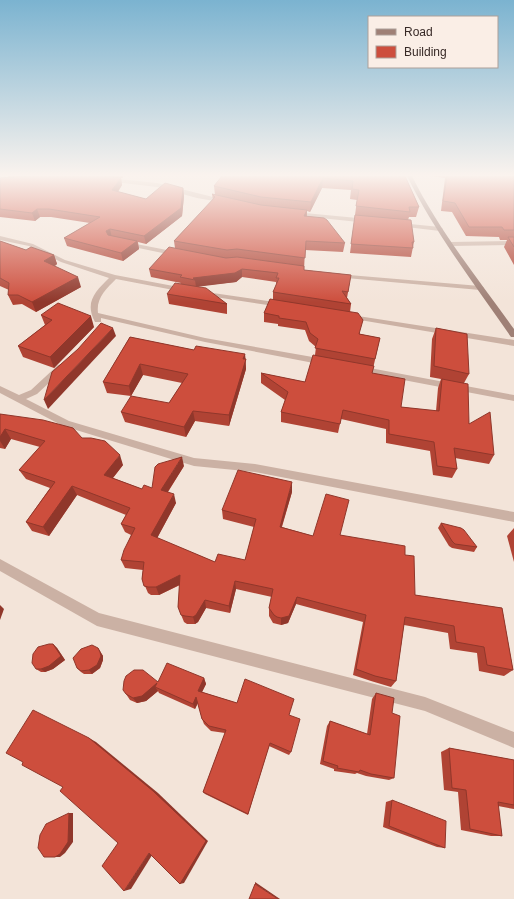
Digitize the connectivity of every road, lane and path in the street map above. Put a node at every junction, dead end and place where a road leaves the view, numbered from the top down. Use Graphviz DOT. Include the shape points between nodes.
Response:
graph roads {
  1 [pos="336,218"];
  2 [pos="433,218"];
  3 [pos="378,222"];
  4 [pos="393,224"];
  5 [pos="440,229"];
  6 [pos="0,238"];
  7 [pos="119,243"];
  8 [pos="514,243"];
  9 [pos="451,244"];
  10 [pos="185,256"];
  11 [pos="332,275"];
  12 [pos="114,277"];
  13 [pos="480,288"];
  14 [pos="288,306"];
  15 [pos="95,314"];
  16 [pos="342,315"];
  17 [pos="97,331"];
  18 [pos="513,331"];
  19 [pos="514,343"];
  20 [pos="66,364"];
  21 [pos="336,365"];
  22 [pos="352,368"];
  23 [pos="0,389"];
  24 [pos="514,398"];
  25 [pos="18,399"];
  26 [pos="514,517"];
  27 [pos="0,565"];
  28 [pos="514,740"];
  1 -- 3 [label="street"];
  2 -- 5 [label="main road"];
  4 -- 5 [label="street"];
  5 -- 9 [label="main road"];
  6 -- 12 [label="street" via="31,245 63,261"];
  7 -- 10 [label="street"];
  8 -- 9 [label="street"];
  9 -- 13 [label="main road"];
  11 -- 13 [label="street"];
  12 -- 14 [label="street"];
  12 -- 15 [label="street" via="96,296"];
  13 -- 18 [label="main road"];
  15 -- 17 [label="street" via="102,325"];
  15 -- 21 [label="street" via="205,340"];
  16 -- 19 [label="street"];
  20 -- 25 [label="street" via="34,392"];
  22 -- 24 [label="street"];
  23 -- 25 [label="street"];
  25 -- 26 [label="street" via="66,424 194,462 255,468"];
  27 -- 28 [label="street" via="96,620 425,704"];
}
